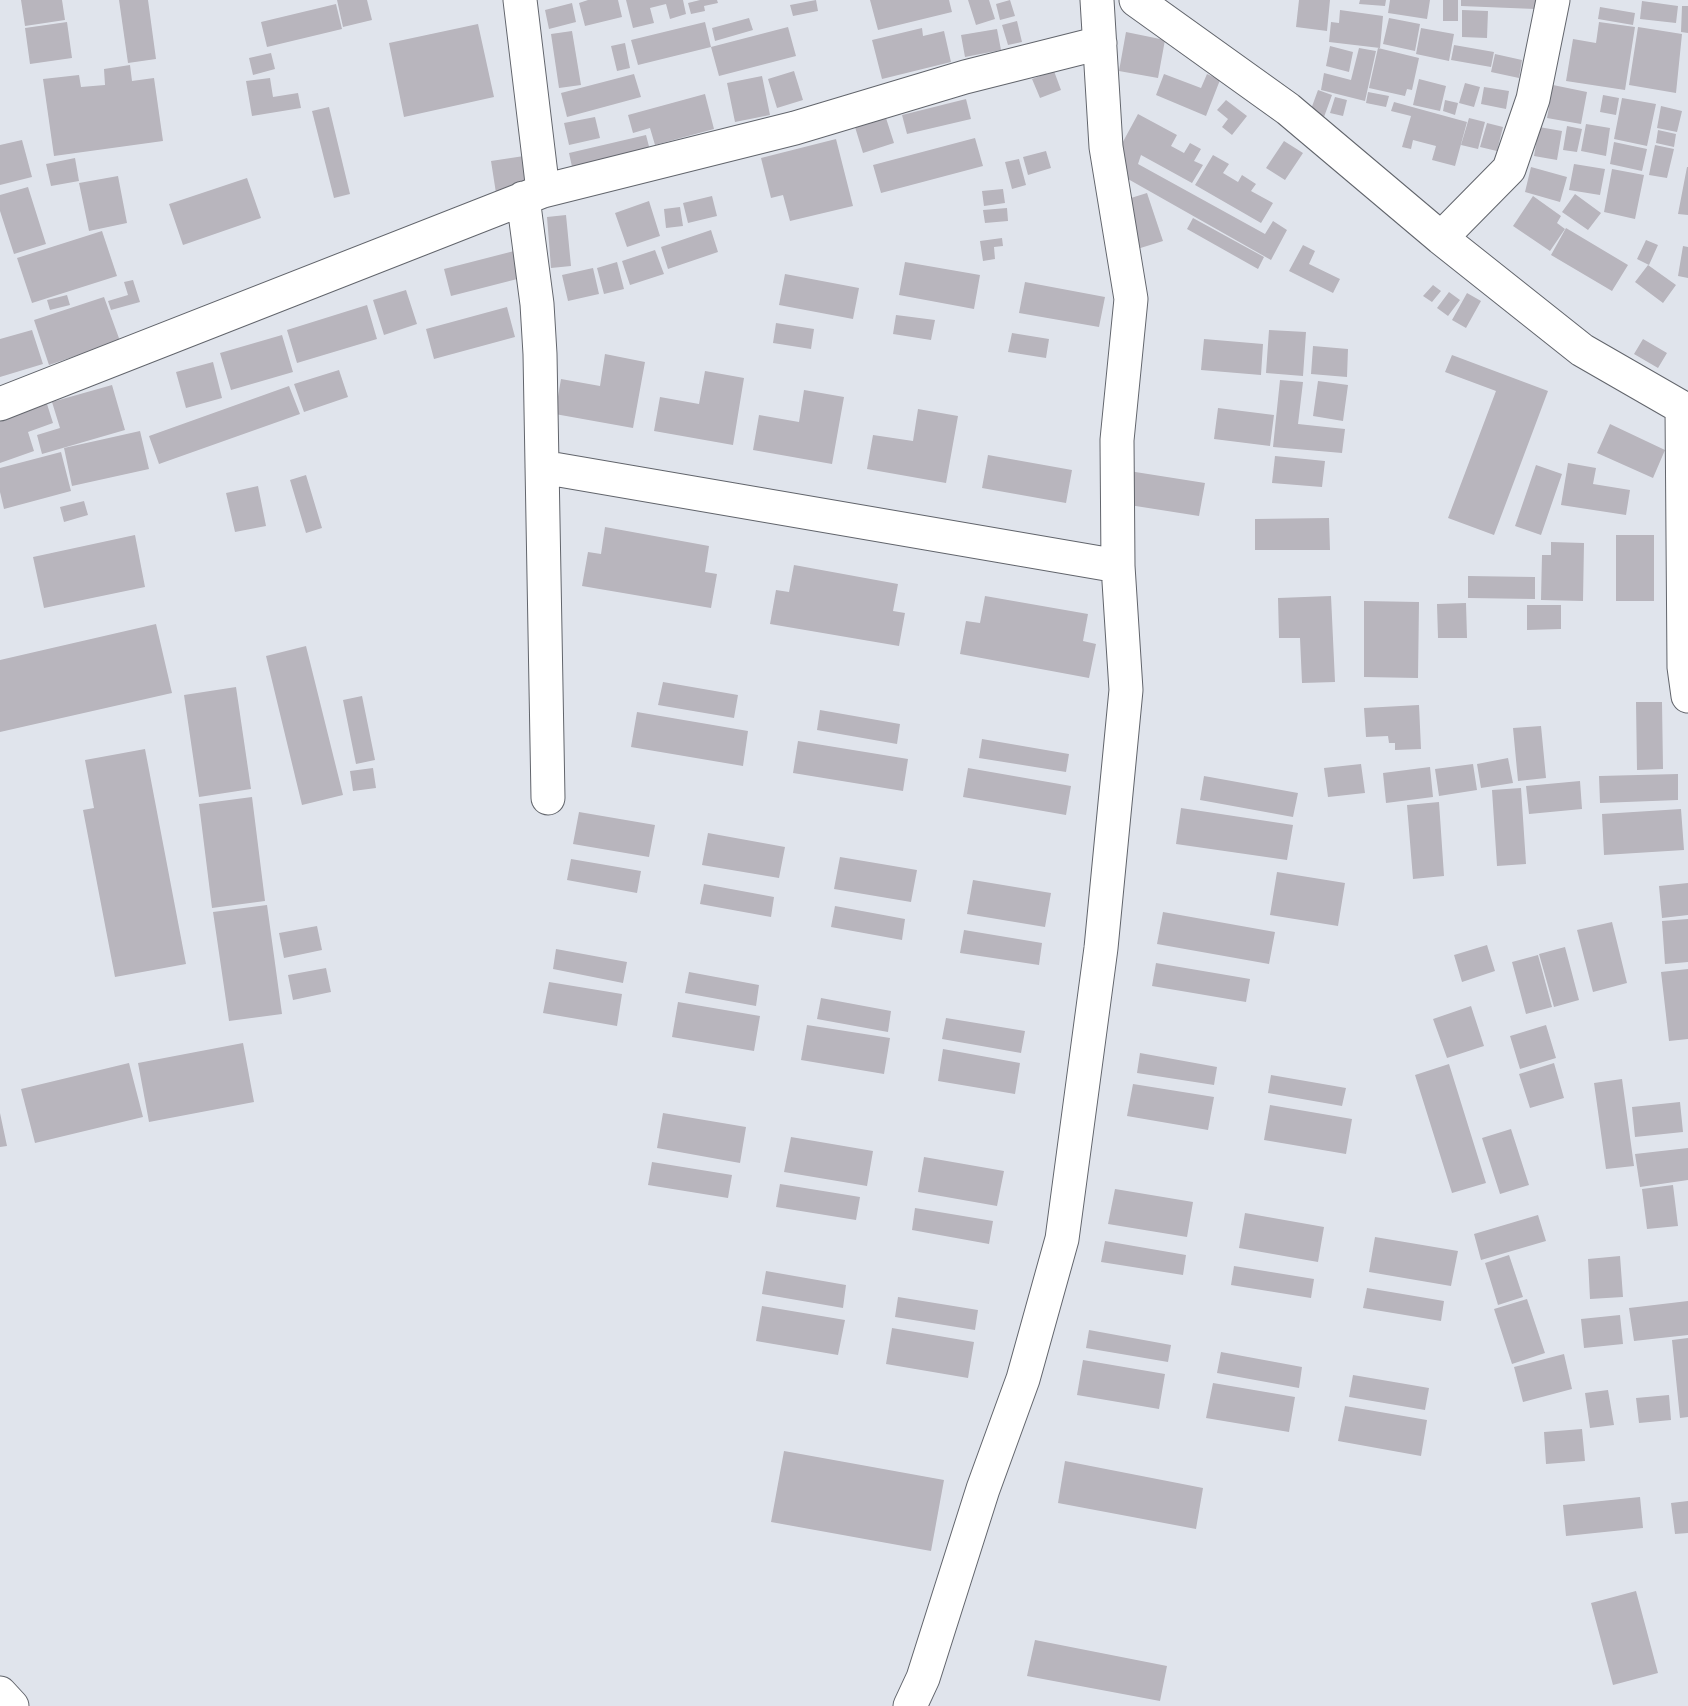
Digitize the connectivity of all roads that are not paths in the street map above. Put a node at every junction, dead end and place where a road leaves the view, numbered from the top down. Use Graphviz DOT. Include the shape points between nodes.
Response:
graph roads {
  1 [pos="520,0"];
  2 [pos="1097,0"];
  3 [pos="1136,0"];
  4 [pos="1553,0"];
  5 [pos="1174,12"];
  6 [pos="1100,43"];
  7 [pos="533,195"];
  8 [pos="1441,239"];
  9 [pos="0,404"];
  10 [pos="1685,410"];
  11 [pos="541,467"];
  12 [pos="1118,566"];
  13 [pos="1688,696"];
  14 [pos="548,798"];
  15 [pos="0,1693"];
  16 [pos="12,1706"];
  17 [pos="910,1706"];
  1 -- 7 [label="street"];
  2 -- 6 [label="street"];
  3 -- 5 [label="street"];
  4 -- 8 [label="street" via="1533,99 1509,169"];
  5 -- 8 [label="street"];
  6 -- 7 [label="street"];
  6 -- 12 [label="street" via="1106,147 1131,299 1117,440"];
  7 -- 9 [label="street"];
  7 -- 11 [label="street"];
  8 -- 10 [label="street" via="1582,350"];
  10 -- 13 [label="street" via="1684,667"];
  11 -- 12 [label="street"];
  11 -- 14 [label="street"];
  12 -- 17 [label="street" via="1126,690 1101,948 1062,1239 1023,1380"];
  15 -- 16 [label="street"];
}
